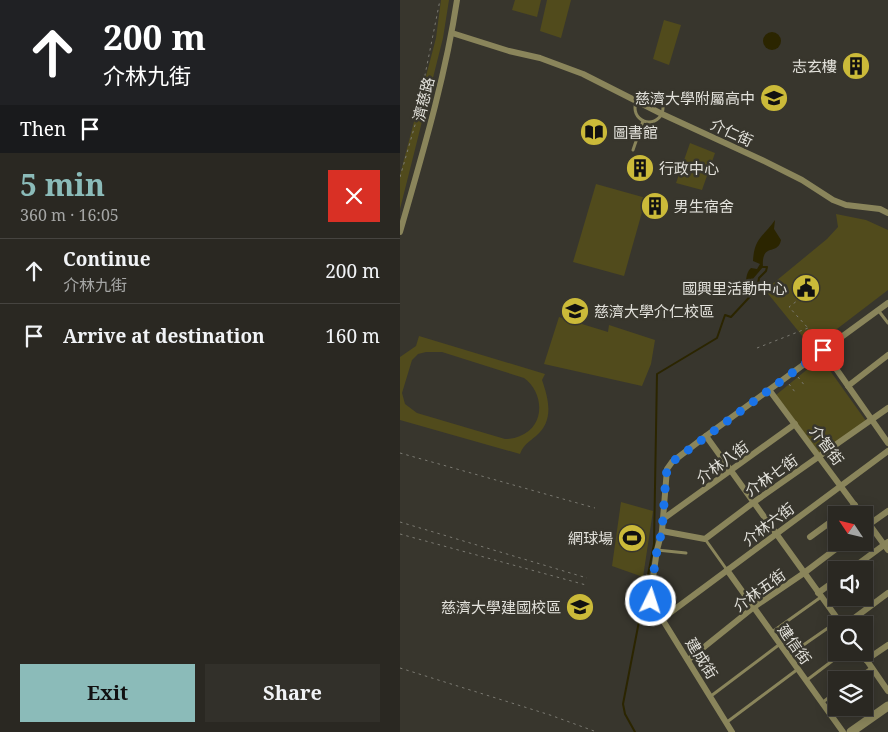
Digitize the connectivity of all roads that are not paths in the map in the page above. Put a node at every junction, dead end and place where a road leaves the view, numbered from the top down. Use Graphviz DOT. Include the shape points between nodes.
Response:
graph roads {
  1 [pos="457,0"];
  2 [pos="452,33"];
  3 [pos="636,101"];
  4 [pos="662,114"];
  5 [pos="643,121"];
  6 [pos="633,150"];
  7 [pos="888,213"];
  8 [pos="400,232"];
  9 [pos="888,303"];
  10 [pos="878,310"];
  11 [pos="888,323"];
  12 [pos="823,350"];
  13 [pos="888,355"];
  14 [pos="848,386"];
  15 [pos="770,391"];
  16 [pos="888,408"];
  17 [pos="872,421"];
  18 [pos="795,424"];
  19 [pos="706,436"];
  20 [pos="888,443"];
  21 [pos="888,451"];
  22 [pos="819,457"];
  23 [pos="731,470"];
  24 [pos="841,486"];
  25 [pos="754,502"];
  26 [pos="855,505"];
  27 [pos="888,510"];
  28 [pos="663,519"];
  29 [pos="873,521"];
  30 [pos="828,524"];
  31 [pos="662,531"];
  32 [pos="873,532"];
  33 [pos="775,534"];
  34 [pos="810,537"];
  35 [pos="705,539"];
  36 [pos="887,546"];
  37 [pos="657,550"];
  38 [pos="833,551"];
  39 [pos="686,553"];
  40 [pos="864,561"];
  41 [pos="727,570"];
  42 [pos="804,574"];
  43 [pos="828,588"];
  44 [pos="888,593"];
  45 [pos="820,595"];
  46 [pos="754,607"];
  47 [pos="836,616"];
  48 [pos="854,616"];
  49 [pos="663,618"];
  50 [pos="772,632"];
  51 [pos="828,632"];
  52 [pos="780,644"];
  53 [pos="888,645"];
  54 [pos="873,655"];
  55 [pos="788,656"];
  56 [pos="688,660"];
  57 [pos="832,661"];
  58 [pos="867,661"];
  59 [pos="872,668"];
  60 [pos="798,669"];
  61 [pos="868,671"];
  62 [pos="806,680"];
  63 [pos="888,691"];
  64 [pos="711,696"];
  65 [pos="828,698"];
  66 [pos="822,702"];
  67 [pos="888,706"];
  68 [pos="727,722"];
  69 [pos="732,732"];
  70 [pos="843,732"];
  71 [pos="851,732"];
  1 -- 2 [label="street, 濟慈路"];
  2 -- 3 [label="street, 介仁街" via="564,66"];
  2 -- 8 [label="street, 濟慈路" via="432,120"];
  3 -- 4 [label="street, 介仁街"];
  3 -- 4 [label="lane" via="648,94 657,96 662,104"];
  3 -- 5 [label="lane" via="636,114"];
  4 -- 5 [label="lane" via="651,122"];
  4 -- 7 [label="street, 介仁街" via="802,180 833,200"];
  5 -- 6 [label="lane"];
  9 -- 10 [label="street, 建成街"];
  10 -- 11 [label="lane"];
  10 -- 12 [label="street, 建成街"];
  12 -- 14 [label="street"];
  12 -- 15 [label="street, 建成街"];
  13 -- 14 [label="street"];
  14 -- 17 [label="street"];
  15 -- 18 [label="street, 介智街"];
  15 -- 19 [label="street, 建成街"];
  16 -- 17 [label="street, 介林七街"];
  17 -- 20 [label="street"];
  17 -- 22 [label="street, 介林七街"];
  18 -- 22 [label="street, 介智街"];
  18 -- 23 [label="street, 介林八街"];
  19 -- 23 [label="street"];
  19 -- 28 [label="street, 建成街" via="672,462 667,470"];
  21 -- 24 [label="street, 介林六街"];
  22 -- 24 [label="street, 介智街"];
  22 -- 25 [label="street, 介林七街"];
  23 -- 25 [label="street"];
  23 -- 28 [label="street, 介林八街"];
  24 -- 26 [label="street, 介智街"];
  24 -- 33 [label="street, 介林六街"];
  25 -- 33 [label="street"];
  25 -- 35 [label="street, 介林七街"];
  27 -- 29 [label="street"];
  28 -- 31 [label="street, 建成街"];
  30 -- 34 [label="street"];
  31 -- 35 [label="street"];
  31 -- 37 [label="street, 建成街"];
  32 -- 36 [label="street, 介智街"];
  33 -- 41 [label="street, 介林六街"];
  33 -- 42 [label="street"];
  35 -- 41 [label="lane"];
  36 -- 40 [label="street"];
  37 -- 39 [label="lane"];
  37 -- 49 [label="street, 建成街" via="651,601"];
  38 -- 42 [label="street, 介林五街"];
  41 -- 46 [label="street, 建信街"];
  41 -- 49 [label="street, 介林六街"];
  42 -- 45 [label="street"];
  42 -- 46 [label="street, 介林五街"];
  43 -- 45 [label="street"];
  44 -- 48 [label="street"];
  45 -- 47 [label="street"];
  45 -- 50 [label="lane"];
  46 -- 50 [label="street, 建信街"];
  46 -- 56 [label="street, 介林五街"];
  49 -- 56 [label="street, 建成街"];
  50 -- 52 [label="street, 建信街"];
  51 -- 55 [label="lane"];
  52 -- 55 [label="street, 建信街"];
  52 -- 64 [label="lane"];
  53 -- 54 [label="street"];
  55 -- 60 [label="street, 建信街"];
  56 -- 64 [label="street, 建成街"];
  57 -- 62 [label="lane"];
  58 -- 59 [label="street"];
  59 -- 61 [label="lane"];
  59 -- 63 [label="street"];
  60 -- 62 [label="street, 建信街"];
  60 -- 68 [label="lane"];
  62 -- 66 [label="street, 建信街"];
  64 -- 68 [label="street, 建成街"];
  65 -- 66 [label="lane"];
  66 -- 70 [label="street, 建信街"];
  67 -- 71 [label="street"];
  68 -- 69 [label="street, 建成街"];
}
